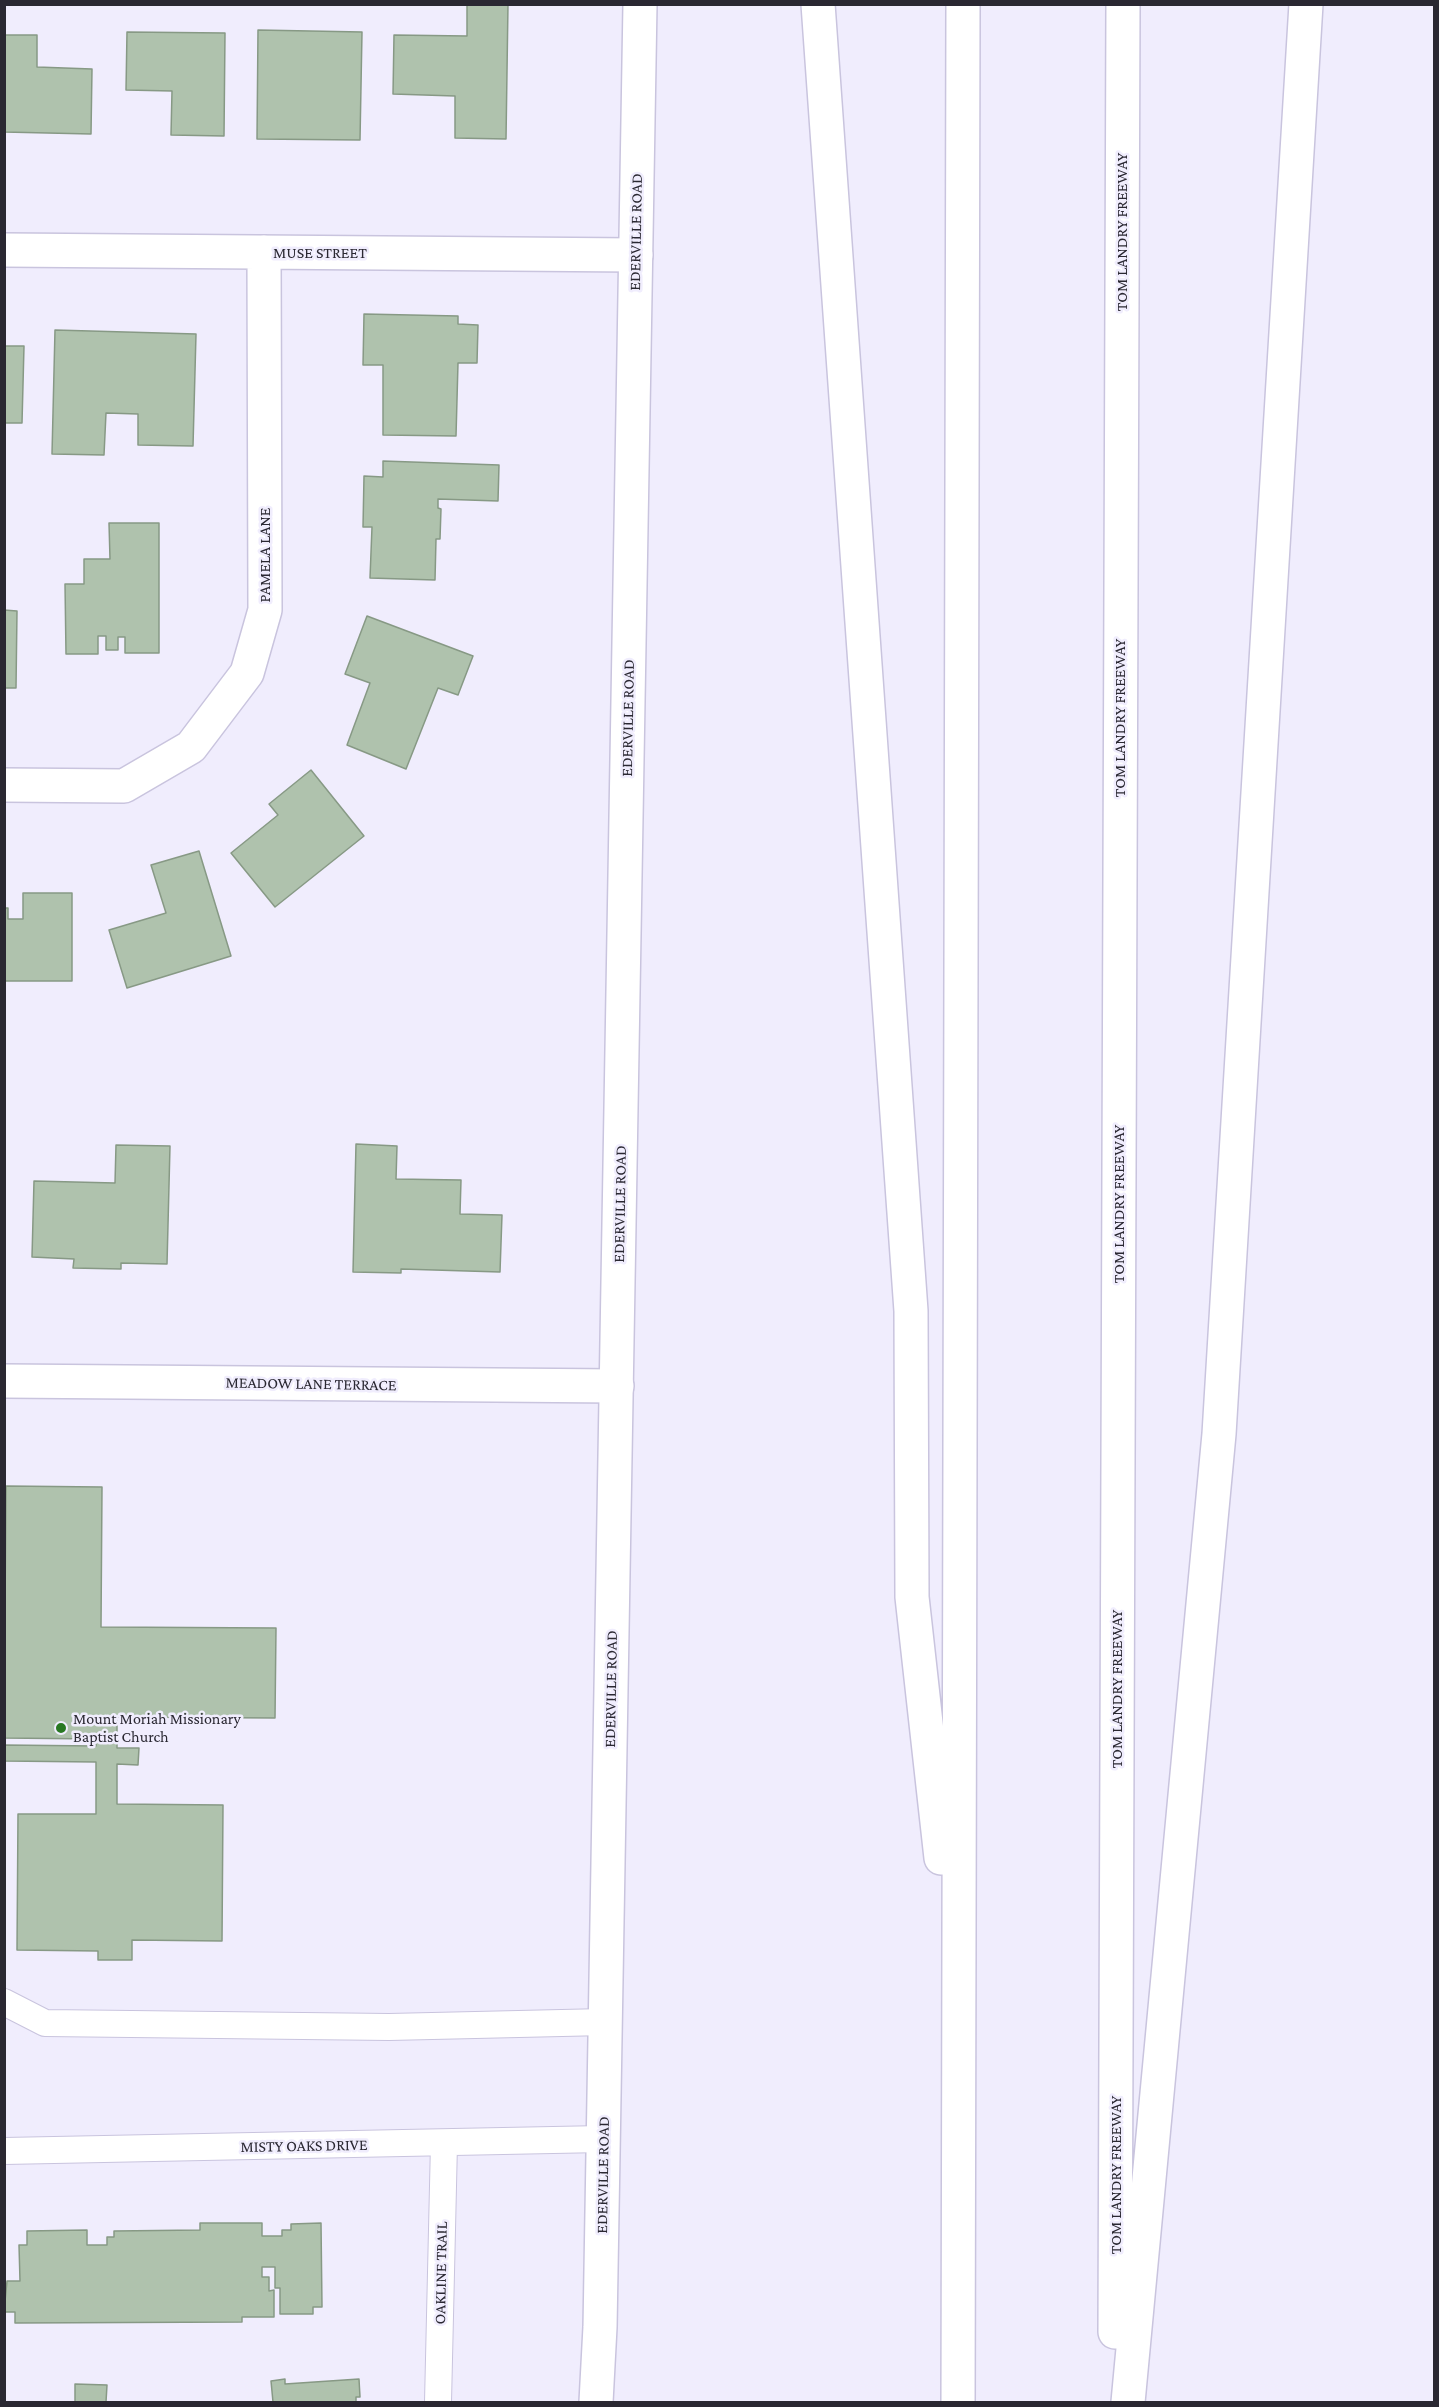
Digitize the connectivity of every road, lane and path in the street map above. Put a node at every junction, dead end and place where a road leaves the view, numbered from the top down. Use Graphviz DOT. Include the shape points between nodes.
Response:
graph roads {
  1 [pos="640,4"];
  2 [pos="818,4"];
  3 [pos="963,4"];
  4 [pos="1123,4"];
  5 [pos="1306,4"];
  6 [pos="4,250"];
  7 [pos="264,252"];
  8 [pos="636,255"];
  9 [pos="4,785"];
  10 [pos="4,1381"];
  11 [pos="617,1386"];
  12 [pos="4,2002"];
  13 [pos="959,2002"];
  14 [pos="605,2022"];
  15 [pos="603,2139"];
  16 [pos="444,2143"];
  17 [pos="4,2151"];
  18 [pos="438,2403"];
  19 [pos="596,2403"];
  20 [pos="958,2403"];
  21 [pos="1115,2403"];
  22 [pos="1128,2403"];
  1 -- 8 [label="main road, EDERVILLE ROAD"];
  2 -- 13 [label="main road" via="911,1311 912,1597"];
  3 -- 13 [label="main road"];
  4 -- 21 [label="main road, TOM LANDRY FREEWAY"];
  5 -- 22 [label="main road" via="1219,1434"];
  6 -- 7 [label="main road, MUSE STREET"];
  7 -- 8 [label="main road, MUSE STREET"];
  7 -- 9 [label="main road, PAMELA LANE" via="266,610 247,673 191,747 124,786"];
  8 -- 11 [label="main road, EDERVILLE ROAD"];
  10 -- 11 [label="main road, MEADOW LANE TERRACE"];
  11 -- 14 [label="main road, EDERVILLE ROAD"];
  12 -- 14 [label="lane" via="45,2023 389,2027"];
  13 -- 20 [label="main road"];
  14 -- 15 [label="main road, EDERVILLE ROAD"];
  15 -- 16 [label="lane, MISTY OAKS DRIVE"];
  15 -- 19 [label="main road, EDERVILLE ROAD"];
  16 -- 17 [label="lane, MISTY OAKS DRIVE"];
  16 -- 18 [label="lane, OAKLINE TRAIL"];
}
